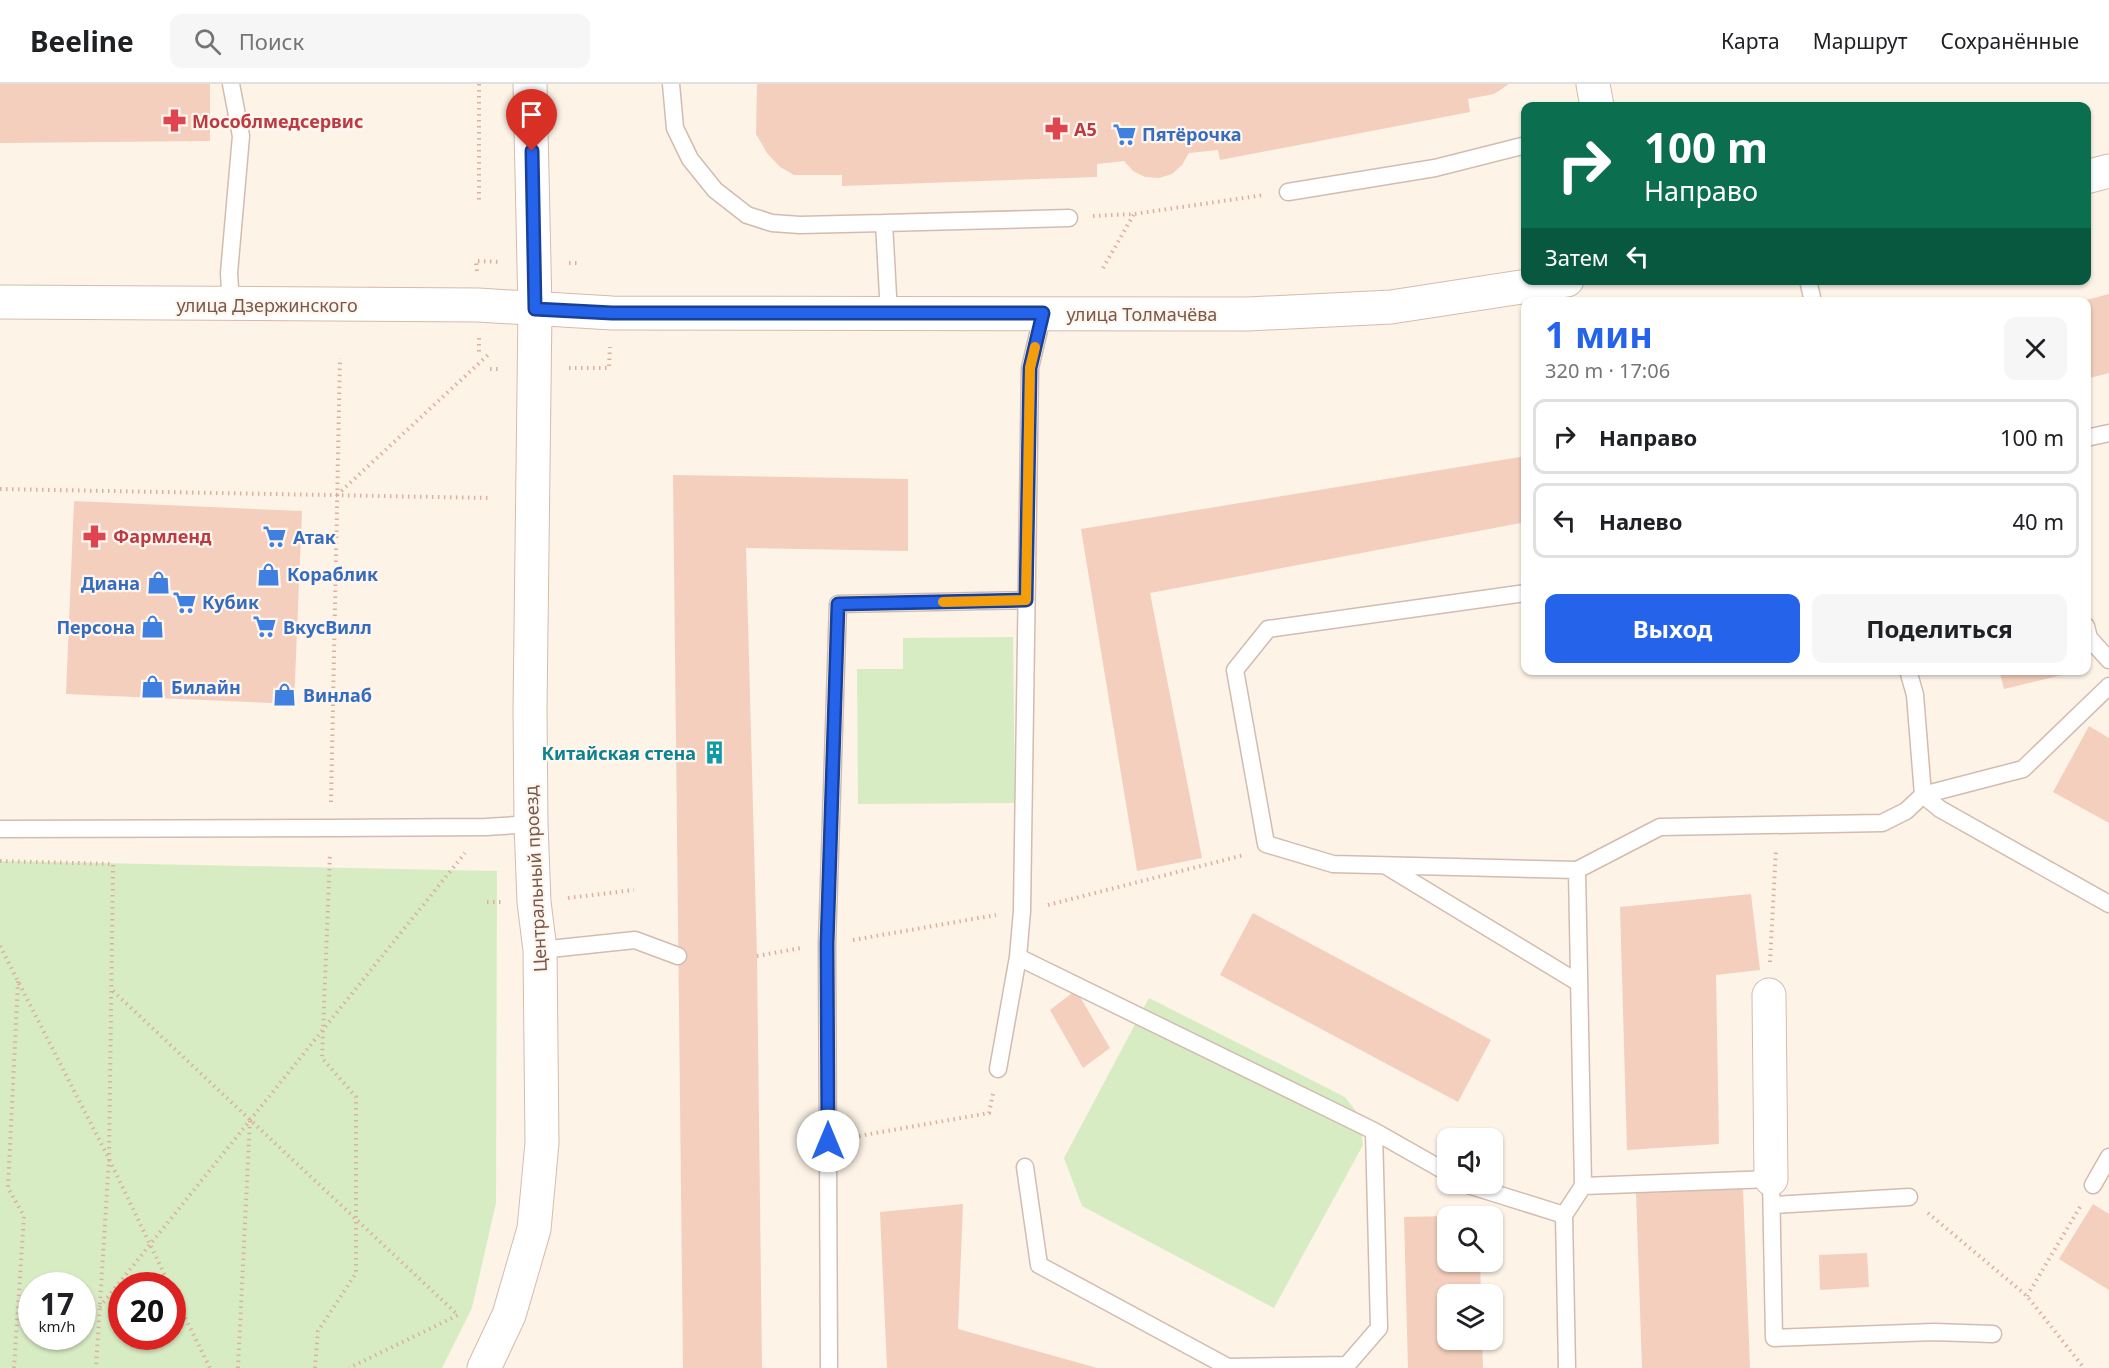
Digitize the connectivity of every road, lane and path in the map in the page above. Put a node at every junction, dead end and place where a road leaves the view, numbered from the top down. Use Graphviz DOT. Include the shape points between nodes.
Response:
graph roads {
  1 [pos="231,84"];
  2 [pos="479,84"];
  3 [pos="530,84"];
  4 [pos="1593,84"];
  5 [pos="670,85"];
  6 [pos="1596,102"];
  7 [pos="1521,147"];
  8 [pos="2109,171"];
  9 [pos="2091,176"];
  10 [pos="1288,192"];
  11 [pos="479,200"];
  12 [pos="1134,214"];
  13 [pos="1069,218"];
  14 [pos="884,223"];
  15 [pos="1103,268"];
  16 [pos="1536,285"];
  17 [pos="0,302"];
  18 [pos="231,305"];
  19 [pos="535,309"];
  20 [pos="1043,313"];
  21 [pos="889,314"];
  22 [pos="489,354"];
  23 [pos="339,358"];
  24 [pos="2109,433"];
  25 [pos="2091,437"];
  26 [pos="0,489"];
  27 [pos="337,495"];
  28 [pos="490,498"];
  29 [pos="1521,594"];
  30 [pos="1026,600"];
  31 [pos="2091,640"];
  32 [pos="2109,660"];
  33 [pos="1909,675"];
  34 [pos="2109,686"];
  35 [pos="1923,795"];
  36 [pos="531,824"];
  37 [pos="1777,825"];
  38 [pos="486,826"];
  39 [pos="331,828"];
  40 [pos="0,829"];
  41 [pos="0,861"];
  42 [pos="1386,866"];
  43 [pos="1577,870"];
  44 [pos="2109,904"];
  45 [pos="0,946"];
  46 [pos="540,950"];
  47 [pos="678,956"];
  48 [pos="1018,957"];
  49 [pos="18,981"];
  50 [pos="1579,983"];
  51 [pos="112,990"];
  52 [pos="1769,996"];
  53 [pos="323,1030"];
  54 [pos="998,1070"];
  55 [pos="250,1120"];
  56 [pos="1374,1131"];
  57 [pos="828,1141"];
  58 [pos="2109,1157"];
  59 [pos="109,1159"];
  60 [pos="1025,1167"];
  61 [pos="1437,1167"];
  62 [pos="2094,1185"];
  63 [pos="1583,1186"];
  64 [pos="1771,1192"];
  65 [pos="1497,1194"];
  66 [pos="1909,1197"];
  67 [pos="1564,1215"];
  68 [pos="356,1219"];
  69 [pos="150,1245"];
  70 [pos="20,1272"];
  71 [pos="163,1272"];
  72 [pos="2027,1296"];
  73 [pos="18,1307"];
  74 [pos="99,1308"];
  75 [pos="186,1319"];
  76 [pos="1993,1335"];
  77 [pos="14,1368"];
  78 [pos="96,1368"];
  79 [pos="210,1368"];
  80 [pos="238,1368"];
  81 [pos="315,1368"];
  82 [pos="349,1368"];
  83 [pos="484,1368"];
  84 [pos="829,1368"];
  85 [pos="1567,1368"];
  86 [pos="2084,1368"];
  1 -- 18 [label="lane" via="241,136 229,273"];
  2 -- 11 [label="path"];
  3 -- 19 [label="street, Центральный проезд"];
  4 -- 6 [label="street"];
  5 -- 14 [label="lane" via="675,128 690,159 715,190 747,215 772,223 800,225"];
  7 -- 10 [label="lane" via="1435,168"];
  8 -- 9 [label="street"];
  10 -- 12 [label="path"];
  12 -- 13 [label="path"];
  12 -- 15 [label="path"];
  13 -- 14 [label="lane"];
  14 -- 21 [label="lane"];
  16 -- 20 [label="street, улица Толмачёва" via="1391,308 1248,314"];
  17 -- 18 [label="street, улица Дзержинского"];
  18 -- 19 [label="street, улица Дзержинского" via="478,305"];
  19 -- 21 [label="street, улица Толмачёва"];
  19 -- 36 [label="street, Центральный проезд"];
  20 -- 21 [label="street, улица Толмачёва"];
  20 -- 30 [label="lane" via="1030,368"];
  22 -- 27 [label="path"];
  23 -- 27 [label="path"];
  24 -- 25 [label="lane"];
  26 -- 27 [label="path"];
  27 -- 28 [label="path"];
  27 -- 39 [label="path"];
  29 -- 42 [label="lane" via="1268,629 1235,669 1266,844 1333,864"];
  30 -- 48 [label="lane"];
  30 -- 57 [label="lane" via="838,604 827,944"];
  31 -- 32 [label="lane"];
  33 -- 35 [label="lane" via="1915,695"];
  34 -- 35 [label="lane" via="2023,769"];
  35 -- 37 [label="lane" via="1906,812 1882,823"];
  35 -- 44 [label="lane" via="1940,809"];
  36 -- 38 [label="lane"];
  36 -- 46 [label="street, Центральный проезд"];
  37 -- 43 [label="lane" via="1660,827"];
  37 -- 52 [label="path"];
  38 -- 39 [label="lane"];
  38 -- 53 [label="path"];
  39 -- 40 [label="lane"];
  39 -- 53 [label="path"];
  41 -- 51 [label="path" via="113,864"];
  42 -- 43 [label="lane"];
  42 -- 50 [label="lane"];
  43 -- 50 [label="lane"];
  45 -- 49 [label="path"];
  46 -- 47 [label="lane" via="635,940"];
  46 -- 83 [label="street, Центральный проезд" via="542,1143 534,1229 509,1315"];
  48 -- 54 [label="lane"];
  48 -- 56 [label="lane"];
  49 -- 59 [label="path"];
  49 -- 70 [label="path" via="8,1188 24,1216"];
  50 -- 63 [label="lane"];
  51 -- 55 [label="path"];
  51 -- 59 [label="path"];
  52 -- 64 [label="street"];
  53 -- 55 [label="path"];
  53 -- 68 [label="path" via="322,1058 356,1097"];
  54 -- 57 [label="path" via="989,1113"];
  55 -- 68 [label="path"];
  55 -- 69 [label="path"];
  55 -- 80 [label="path"];
  56 -- 60 [label="lane" via="1379,1328 1347,1365 1228,1367 1039,1265"];
  56 -- 61 [label="lane"];
  57 -- 84 [label="lane"];
  58 -- 62 [label="lane"];
  59 -- 69 [label="path"];
  59 -- 74 [label="path"];
  62 -- 72 [label="path"];
  63 -- 64 [label="lane"];
  63 -- 67 [label="lane"];
  64 -- 66 [label="lane"];
  64 -- 76 [label="lane" via="1774,1338 1935,1332"];
  65 -- 67 [label="lane"];
  66 -- 72 [label="path"];
  67 -- 85 [label="lane"];
  68 -- 81 [label="path" via="356,1273 318,1331"];
  68 -- 82 [label="path" via="459,1315"];
  69 -- 71 [label="path"];
  69 -- 74 [label="path"];
  72 -- 86 [label="path"];
  73 -- 77 [label="path"];
  74 -- 78 [label="path"];
  75 -- 79 [label="path"];
}
